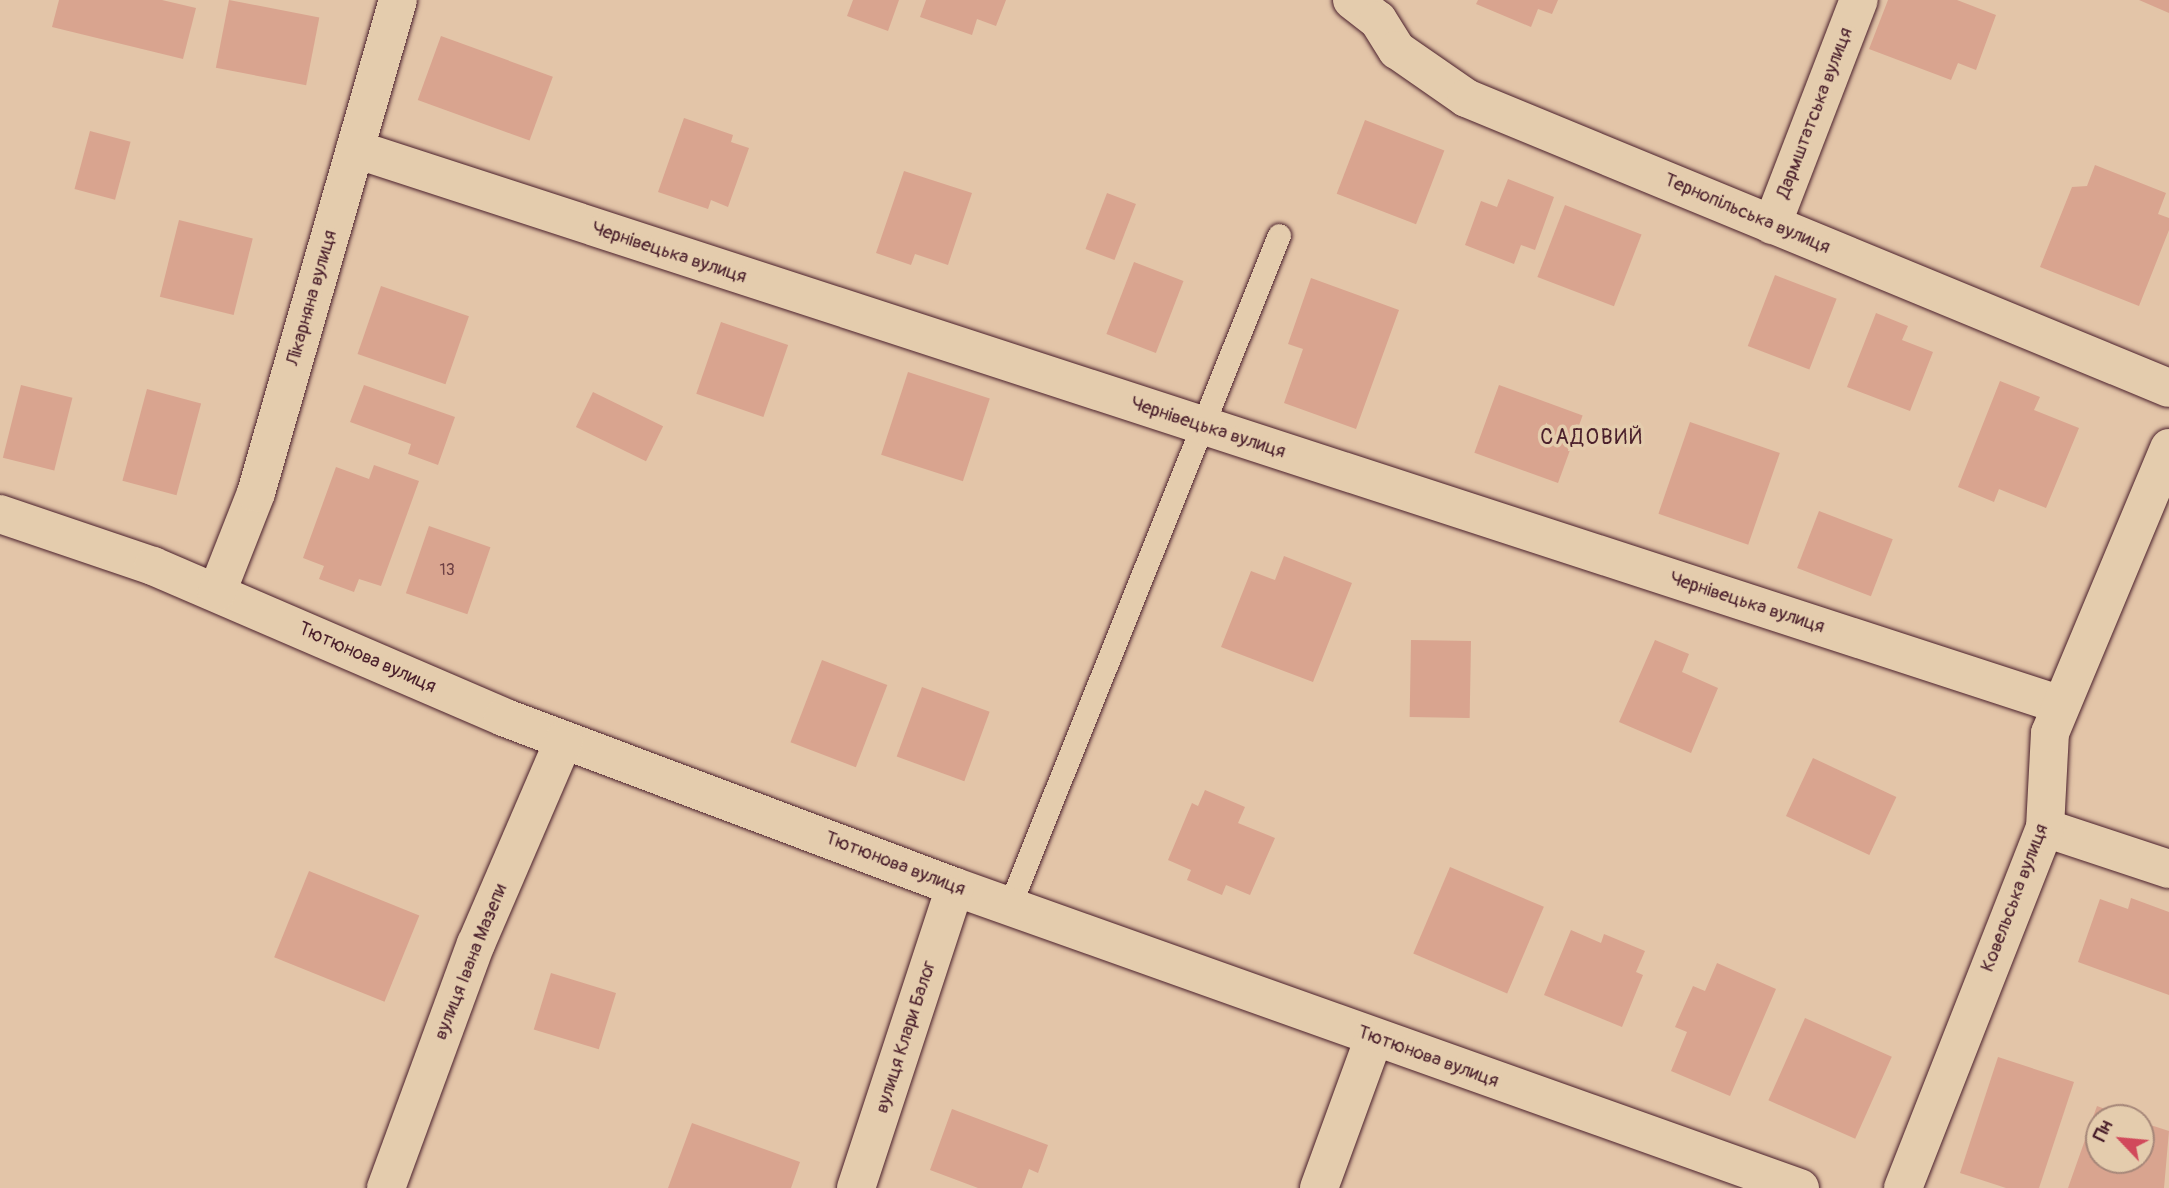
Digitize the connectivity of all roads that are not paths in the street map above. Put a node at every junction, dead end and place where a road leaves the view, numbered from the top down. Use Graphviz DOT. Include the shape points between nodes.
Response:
graph roads {
  1 [pos="398,0"];
  2 [pos="1859,0"];
  3 [pos="1373,7"];
  4 [pos="355,149"];
  5 [pos="1772,225"];
  6 [pos="1279,235"];
  7 [pos="2169,388"];
  8 [pos="1204,427"];
  9 [pos="2169,448"];
  10 [pos="0,514"];
  11 [pos="217,592"];
  12 [pos="2061,705"];
  13 [pos="564,740"];
  14 [pos="2045,828"];
  15 [pos="2169,869"];
  16 [pos="955,887"];
  17 [pos="1009,907"];
  18 [pos="1374,1038"];
  19 [pos="1790,1187"];
  20 [pos="386,1188"];
  21 [pos="856,1188"];
  22 [pos="1319,1188"];
  23 [pos="1903,1188"];
  1 -- 4 [label="street, Лікарняна вулиця"];
  2 -- 5 [label="street, Дармштатська вулиця"];
  3 -- 5 [label="street, Тернопільська вулиця" via="1397,50 1466,98"];
  4 -- 8 [label="street, Чернівецька вулиця"];
  4 -- 11 [label="street, Лікарняна вулиця" via="256,493"];
  5 -- 7 [label="street, Тернопільська вулиця"];
  6 -- 8 [label="lane"];
  8 -- 12 [label="street, Чернівецька вулиця"];
  8 -- 17 [label="lane"];
  9 -- 12 [label="street, Ковельська вулиця"];
  10 -- 11 [label="street, Тютюнова вулиця"];
  11 -- 13 [label="street, Тютюнова вулиця"];
  12 -- 14 [label="street, Ковельська вулиця" via="2050,733"];
  13 -- 16 [label="street, Тютюнова вулиця"];
  13 -- 20 [label="street, вулиця Івана Мазепи" via="476,944"];
  14 -- 15 [label="street"];
  14 -- 23 [label="street, Ковельська вулиця"];
  16 -- 17 [label="street, Тютюнова вулиця"];
  16 -- 21 [label="street, вулиця Клари Балог"];
  17 -- 18 [label="street, Тютюнова вулиця"];
  18 -- 19 [label="street, Тютюнова вулиця"];
  18 -- 22 [label="street"];
}
